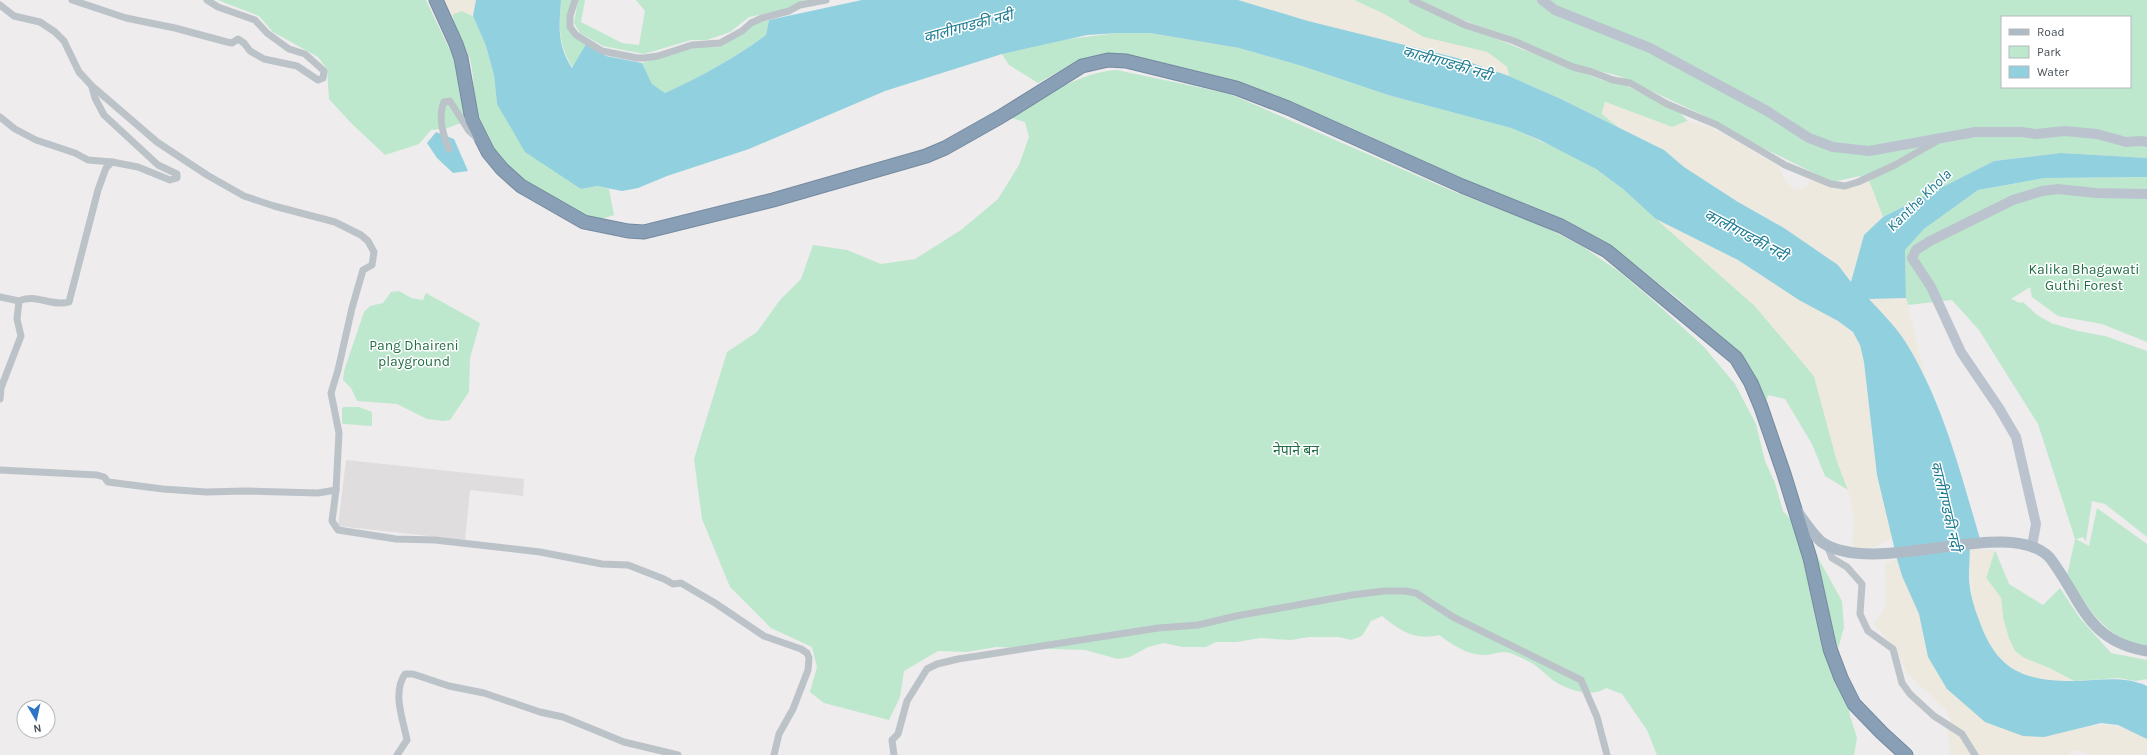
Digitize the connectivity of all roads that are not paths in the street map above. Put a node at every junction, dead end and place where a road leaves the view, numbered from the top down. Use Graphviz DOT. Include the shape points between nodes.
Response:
graph roads {
  1 [pos="72,0"];
  2 [pos="207,0"];
  3 [pos="436,0"];
  4 [pos="575,0"];
  5 [pos="826,0"];
  6 [pos="1412,0"];
  7 [pos="1542,0"];
  8 [pos="0,5"];
  9 [pos="92,86"];
  10 [pos="0,117"];
  11 [pos="1944,137"];
  12 [pos="2147,142"];
  13 [pos="449,149"];
  14 [pos="488,152"];
  15 [pos="112,162"];
  16 [pos="2147,194"];
  17 [pos="0,298"];
  18 [pos="19,301"];
  19 [pos="0,399"];
  20 [pos="0,470"];
  21 [pos="336,490"];
  22 [pos="1794,508"];
  23 [pos="1827,544"];
  24 [pos="2032,546"];
  25 [pos="2147,651"];
  26 [pos="398,755"];
  27 [pos="678,755"];
  28 [pos="774,755"];
  29 [pos="894,755"];
  30 [pos="1607,755"];
  31 [pos="1906,755"];
  32 [pos="1975,755"];
  1 -- 2 [label="street" via="126,18 227,42 232,43 238,39 264,59 297,66 318,80 323,78 324,71 311,58 289,49 268,34 255,20 218,7"];
  3 -- 14 [label="highway" via="461,58 472,120"];
  4 -- 5 [label="street" via="570,27 576,35 602,51 637,58 658,56 692,45 720,43 751,23 800,5"];
  6 -- 11 [label="street" via="1465,25 1514,41 1573,67 1630,83 1667,104 1717,125 1785,164 1831,184 1845,186 1883,172"];
  7 -- 11 [label="main road" via="1555,10 1650,48 1767,111 1809,138 1833,147 1869,150"];
  8 -- 9 [label="street" via="14,16 40,22 55,32 64,41 79,72"];
  9 -- 15 [label="street" via="104,115 158,165 177,174 177,178 170,180"];
  9 -- 21 [label="street" via="156,142 219,182 244,196 335,222 360,234 368,241 374,252 374,262 363,270 331,393 339,433"];
  10 -- 15 [label="street" via="15,129 36,140 76,153 88,160"];
  11 -- 12 [label="main road" via="1975,132 2036,134 2065,131 2097,134 2126,142"];
  13 -- 14 [label="street" via="441,109 444,102 450,101 468,131 477,137"];
  14 -- 22 [label="highway" via="502,170 521,186 584,222 644,232 774,200 926,156 945,148 1090,63 1126,61 1236,88 1288,108 1462,186 1536,214 1607,251 1736,358 1761,407"];
  15 -- 18 [label="street" via="106,168 98,190 69,302 58,303 32,298"];
  16 -- 24 [label="main road" via="2058,189 2042,191 2013,200 1930,241 1916,250 1912,258 1930,287 1961,352 2016,437 2036,524"];
  17 -- 18 [label="street"];
  18 -- 19 [label="street" via="17,319 21,336 1,388"];
  20 -- 21 [label="street" via="97,475 104,477 108,482 184,491 318,493"];
  21 -- 28 [label="street" via="332,521 338,530 396,539 435,540 540,552 602,564 628,565 673,584 681,583 715,602 764,636 801,649 810,658 808,670 793,709 779,734"];
  22 -- 23 [label="main road" via="1822,543"];
  22 -- 31 [label="highway" via="1810,558 1830,648 1841,678 1854,704"];
  23 -- 24 [label="main road" via="1848,554 1875,554 1994,542"];
  23 -- 32 [label="street" via="1832,558 1847,567 1862,584 1860,614 1868,631 1893,649 1902,683 1934,716 1962,734"];
  24 -- 25 [label="main road" via="2043,550 2050,558 2086,616 2098,629 2122,645"];
  26 -- 27 [label="street" via="407,740 399,695 405,674 484,693 562,717 624,742"];
  29 -- 30 [label="street" via="892,740 898,734 906,701 927,669 936,664 1158,628 1198,625 1302,603 1384,591 1416,593 1453,617 1581,680 1597,717"];
}
